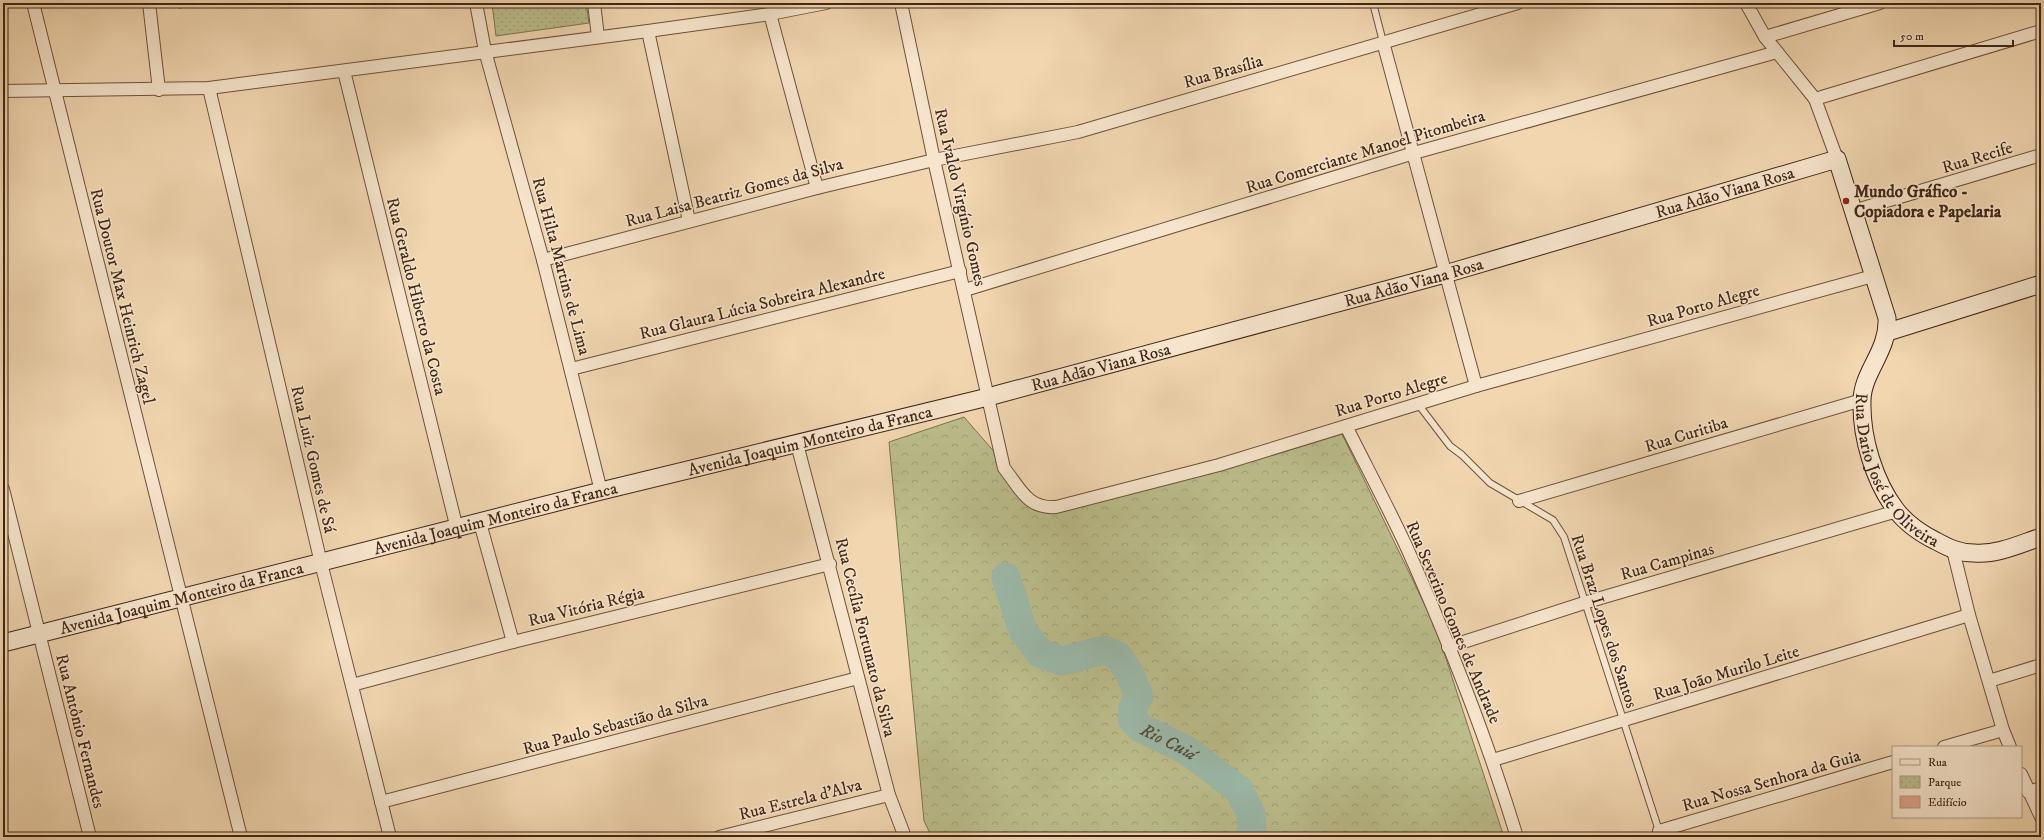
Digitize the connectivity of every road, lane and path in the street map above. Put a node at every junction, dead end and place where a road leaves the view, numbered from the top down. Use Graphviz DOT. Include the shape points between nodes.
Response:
graph roads {
  1 [pos="33,3"];
  2 [pos="149,3"];
  3 [pos="476,3"];
  4 [pos="594,3"];
  5 [pos="826,3"];
  6 [pos="902,3"];
  7 [pos="1373,3"];
  8 [pos="1518,3"];
  9 [pos="1746,3"];
  10 [pos="1880,3"];
  11 [pos="770,14"];
  12 [pos="2041,30"];
  13 [pos="648,31"];
  14 [pos="598,37"];
  15 [pos="1765,37"];
  16 [pos="1383,42"];
  17 [pos="486,51"];
  18 [pos="1778,52"];
  19 [pos="344,71"];
  20 [pos="209,88"];
  21 [pos="55,90"];
  22 [pos="159,90"];
  23 [pos="3,91"];
  24 [pos="1815,99"];
  25 [pos="1414,153"];
  26 [pos="2041,155"];
  27 [pos="1837,159"];
  28 [pos="934,160"];
  29 [pos="817,188"];
  30 [pos="1853,211"];
  31 [pos="689,221"];
  32 [pos="544,260"];
  33 [pos="960,271"];
  34 [pos="1445,274"];
  35 [pos="1873,276"];
  36 [pos="2041,284"];
  37 [pos="965,290"];
  38 [pos="1888,332"];
  39 [pos="571,369"];
  40 [pos="1476,386"];
  41 [pos="988,398"];
  42 [pos="1862,400"];
  43 [pos="1418,404"];
  44 [pos="1346,426"];
  45 [pos="797,444"];
  46 [pos="3,489"];
  47 [pos="601,491"];
  48 [pos="1519,501"];
  49 [pos="1897,511"];
  50 [pos="480,523"];
  51 [pos="457,529"];
  52 [pos="2041,537"];
  53 [pos="1953,550"];
  54 [pos="321,563"];
  55 [pos="830,564"];
  56 [pos="180,598"];
  57 [pos="1586,602"];
  58 [pos="1969,615"];
  59 [pos="40,633"];
  60 [pos="513,642"];
  61 [pos="3,643"];
  62 [pos="1448,647"];
  63 [pos="2041,665"];
  64 [pos="858,678"];
  65 [pos="1989,681"];
  66 [pos="352,685"];
  67 [pos="1624,721"];
  68 [pos="2003,730"];
  69 [pos="1947,746"];
  70 [pos="2010,746"];
  71 [pos="1493,760"];
  72 [pos="1892,762"];
  73 [pos="2022,777"];
  74 [pos="2041,788"];
  75 [pos="2028,792"];
  76 [pos="889,795"];
  77 [pos="381,802"];
  78 [pos="2041,817"];
  79 [pos="1660,834"];
  80 [pos="90,837"];
  81 [pos="241,837"];
  82 [pos="390,837"];
  83 [pos="719,837"];
  84 [pos="905,837"];
  85 [pos="1517,837"];
  1 -- 21 [label="street, Rua Doutor Max Heinrich Zagel"];
  2 -- 22 [label="street"];
  3 -- 17 [label="street, Rua Hilta Martins de Lima"];
  4 -- 14 [label="street"];
  5 -- 11 [label="street"];
  6 -- 28 [label="street, Rua Ivaldo Virgínio Gomes"];
  7 -- 16 [label="lane"];
  8 -- 16 [label="street, Rua Brasília"];
  9 -- 15 [label="street"];
  10 -- 15 [label="street"];
  11 -- 13 [label="street"];
  11 -- 29 [label="street"];
  12 -- 24 [label="street"];
  13 -- 14 [label="street"];
  13 -- 31 [label="street"];
  14 -- 17 [label="street"];
  15 -- 18 [label="street"];
  16 -- 25 [label="street"];
  16 -- 28 [label="street, Rua Brasília" via="1078,132"];
  17 -- 19 [label="street"];
  17 -- 32 [label="street, Rua Hilta Martins de Lima"];
  18 -- 24 [label="street"];
  18 -- 25 [label="street, Rua Comerciante Manoel Pitombeira"];
  19 -- 20 [label="street"];
  19 -- 51 [label="street, Rua Geraldo Hiberto da Costa"];
  20 -- 22 [label="street"];
  20 -- 54 [label="street, Rua Luiz Gomes de Sá"];
  21 -- 22 [label="street"];
  21 -- 23 [label="street"];
  21 -- 56 [label="street, Rua Doutor Max Heinrich Zagel"];
  24 -- 27 [label="street"];
  25 -- 34 [label="street"];
  25 -- 37 [label="street, Rua Comerciante Manoel Pitombeira"];
  26 -- 30 [label="street, Rua Recife"];
  27 -- 30 [label="street"];
  27 -- 34 [label="street, Rua Adão Viana Rosa"];
  28 -- 29 [label="street, Rua Laisa Beatriz Gomes da Silva"];
  28 -- 33 [label="street, Rua Ivaldo Virgínio Gomes"];
  29 -- 31 [label="street, Rua Laisa Beatriz Gomes da Silva"];
  30 -- 35 [label="street"];
  31 -- 32 [label="street, Rua Laisa Beatriz Gomes da Silva"];
  32 -- 39 [label="street, Rua Hilta Martins de Lima"];
  33 -- 37 [label="street, Rua Ivaldo Virgínio Gomes"];
  33 -- 39 [label="street, Rua Glaura Lúcia Sobreira Alexandre"];
  34 -- 40 [label="street"];
  34 -- 41 [label="street, Rua Adão Viana Rosa"];
  35 -- 38 [label="street" via="1887,318"];
  35 -- 40 [label="street, Rua Porto Alegre"];
  36 -- 38 [label="street"];
  37 -- 41 [label="street, Rua Ivaldo Virgínio Gomes"];
  38 -- 42 [label="street, Rua Dario José de Oliveira" via="1866,383"];
  39 -- 47 [label="street, Rua Hilta Martins de Lima"];
  40 -- 43 [label="street, Rua Porto Alegre"];
  41 -- 44 [label="street, Rua Porto Alegre" via="1004,468 1033,503 1044,508 1220,465"];
  41 -- 45 [label="street, Avenida Joaquim Monteiro da Franca"];
  42 -- 48 [label="street, Rua Curitiba"];
  42 -- 49 [label="street, Rua Dario José de Oliveira" via="1863,421 1874,469 1888,500"];
  43 -- 44 [label="street, Rua Porto Alegre"];
  43 -- 48 [label="lane, Rua Braz Lopes dos Santos" via="1450,446 1490,483"];
  44 -- 62 [label="street, Rua Severino Gomes de Andrade" via="1407,548"];
  45 -- 47 [label="street, Avenida Joaquim Monteiro da Franca"];
  45 -- 55 [label="street, Rua Cecília Fortunato da Silva"];
  46 -- 59 [label="street, Rua Antônio Fernandes"];
  47 -- 50 [label="street, Avenida Joaquim Monteiro da Franca"];
  48 -- 57 [label="lane, Rua Braz Lopes dos Santos" via="1544,513 1560,529"];
  49 -- 53 [label="street, Rua Dario José de Oliveira" via="1926,536"];
  49 -- 57 [label="street, Rua Campinas"];
  50 -- 51 [label="street, Avenida Joaquim Monteiro da Franca"];
  50 -- 60 [label="street"];
  51 -- 54 [label="street, Avenida Joaquim Monteiro da Franca"];
  52 -- 53 [label="street, Rua Dario José de Oliveira" via="1994,552"];
  53 -- 58 [label="street"];
  54 -- 56 [label="street, Avenida Joaquim Monteiro da Franca"];
  54 -- 66 [label="street, Rua Luiz Gomes de Sá"];
  55 -- 60 [label="street, Rua Vitória Régia"];
  55 -- 64 [label="street, Rua Cecília Fortunato da Silva"];
  56 -- 59 [label="street, Avenida Joaquim Monteiro da Franca"];
  56 -- 81 [label="street, Rua Doutor Max Heinrich Zagel"];
  57 -- 62 [label="street, Rua Campinas"];
  57 -- 67 [label="lane, Rua Braz Lopes dos Santos"];
  58 -- 65 [label="street"];
  58 -- 67 [label="street, Rua João Murilo Leite"];
  59 -- 61 [label="street, Avenida Joaquim Monteiro da Franca"];
  59 -- 80 [label="street, Rua Antônio Fernandes"];
  60 -- 66 [label="street, Rua Vitória Régia"];
  62 -- 71 [label="street, Rua Severino Gomes de Andrade"];
  63 -- 65 [label="street"];
  64 -- 76 [label="street, Rua Cecília Fortunato da Silva"];
  64 -- 77 [label="street, Rua Paulo Sebastião da Silva"];
  65 -- 68 [label="street"];
  66 -- 77 [label="street, Rua Luiz Gomes de Sá"];
  67 -- 71 [label="street, Rua João Murilo Leite"];
  67 -- 79 [label="lane, Rua Braz Lopes dos Santos"];
  68 -- 69 [label="street"];
  68 -- 70 [label="street"];
  71 -- 85 [label="street, Rua Severino Gomes de Andrade"];
  72 -- 79 [label="street, Rua Nossa Senhora da Guia"];
  73 -- 75 [label="street"];
  74 -- 75 [label="street"];
  75 -- 78 [label="street"];
  76 -- 83 [label="street, Rua Estrela d'Alva"];
  76 -- 84 [label="street, Rua Cecília Fortunato da Silva"];
  77 -- 82 [label="street, Rua Luiz Gomes de Sá"];
}
